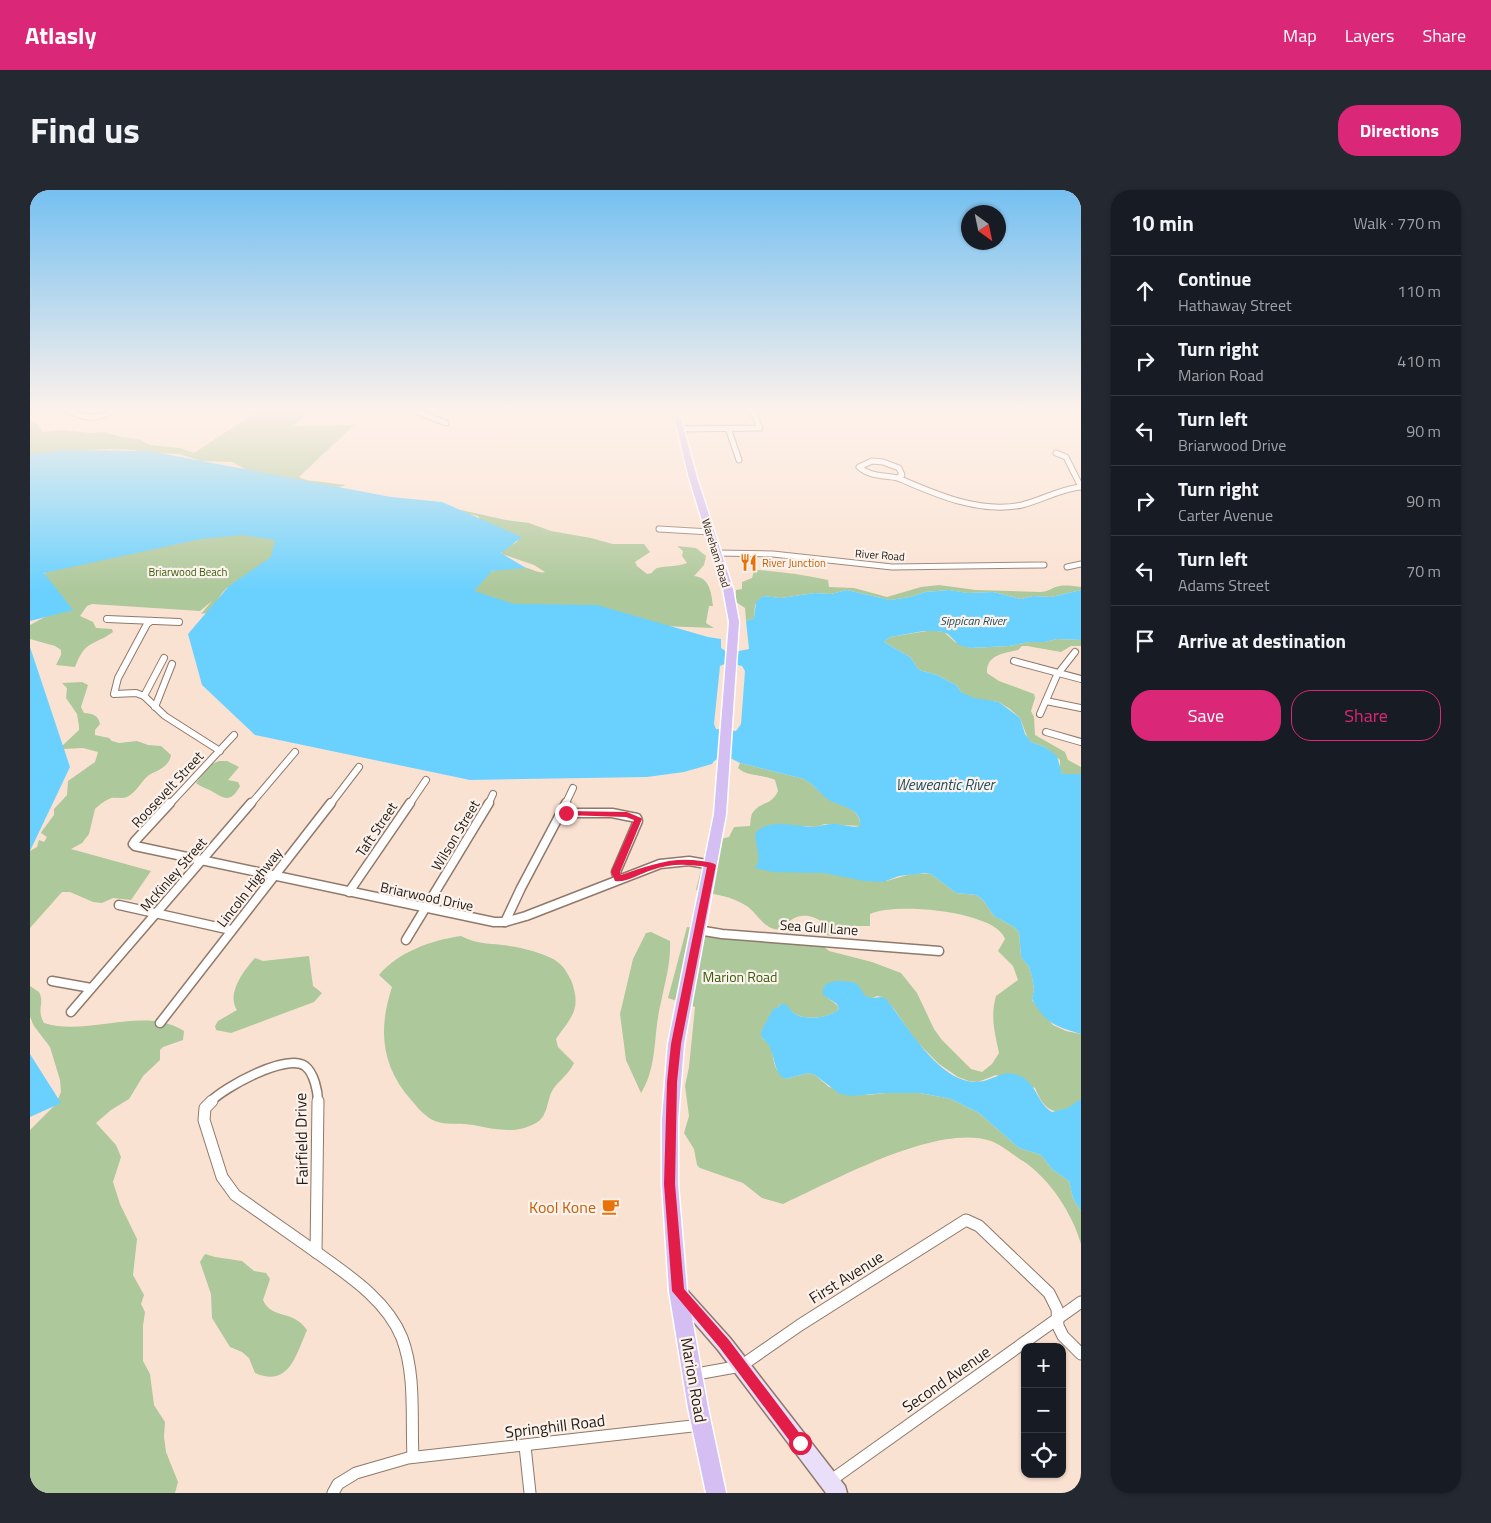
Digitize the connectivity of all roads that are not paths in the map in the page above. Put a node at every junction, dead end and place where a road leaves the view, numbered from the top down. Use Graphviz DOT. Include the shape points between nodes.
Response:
graph roads {
  1 [pos="692,469"];
  2 [pos="861,469"];
  3 [pos="899,469"];
  4 [pos="1072,469"];
  5 [pos="898,478"];
  6 [pos="1081,487"];
  7 [pos="659,529"];
  8 [pos="710,532"];
  9 [pos="716,552"];
  10 [pos="1081,564"];
  11 [pos="1044,565"];
  12 [pos="1067,567"];
  13 [pos="107,619"];
  14 [pos="151,621"];
  15 [pos="179,622"];
  16 [pos="1076,652"];
  17 [pos="164,658"];
  18 [pos="1014,661"];
  19 [pos="172,664"];
  20 [pos="1060,673"];
  21 [pos="1081,678"];
  22 [pos="144,696"];
  23 [pos="730,701"];
  24 [pos="1046,701"];
  25 [pos="155,707"];
  26 [pos="1081,708"];
  27 [pos="1040,714"];
  28 [pos="1046,732"];
  29 [pos="234,736"];
  30 [pos="1081,742"];
  31 [pos="220,752"];
  32 [pos="295,752"];
  33 [pos="359,767"];
  34 [pos="426,780"];
  35 [pos="573,788"];
  36 [pos="493,794"];
  37 [pos="561,813"];
  38 [pos="133,844"];
  39 [pos="201,861"];
  40 [pos="712,865"];
  41 [pos="273,877"];
  42 [pos="618,879"];
  43 [pos="349,892"];
  44 [pos="119,905"];
  45 [pos="426,909"];
  46 [pos="156,913"];
  47 [pos="505,922"];
  48 [pos="231,930"];
  49 [pos="698,930"];
  50 [pos="406,940"];
  51 [pos="939,951"];
  52 [pos="52,981"];
  53 [pos="92,988"];
  54 [pos="70,1012"];
  55 [pos="160,1023"];
  56 [pos="316,1252"];
  57 [pos="678,1291"];
  58 [pos="1081,1302"];
  59 [pos="1058,1318"];
  60 [pos="1081,1354"];
  61 [pos="741,1366"];
  62 [pos="693,1377"];
  63 [pos="701,1425"];
  64 [pos="525,1446"];
  65 [pos="413,1457"];
  66 [pos="834,1487"];
  67 [pos="333,1493"];
  68 [pos="530,1493"];
  69 [pos="716,1493"];
  1 -- 8 [label="main road, Wareham Road"];
  2 -- 5 [label="street"];
  3 -- 5 [label="street" via="902,475"];
  4 -- 6 [label="street"];
  5 -- 6 [label="street" via="919,489 997,507 1021,505"];
  7 -- 8 [label="street"];
  8 -- 9 [label="main road, Wareham Road"];
  9 -- 11 [label="street, River Road" via="773,554 892,567"];
  9 -- 23 [label="main road, Wareham Road" via="732,606 734,634"];
  10 -- 12 [label="street"];
  13 -- 14 [label="street"];
  14 -- 15 [label="street"];
  14 -- 22 [label="street" via="118,678 114,694"];
  16 -- 20 [label="street"];
  17 -- 22 [label="street"];
  18 -- 20 [label="street"];
  19 -- 25 [label="street"];
  20 -- 21 [label="street"];
  20 -- 24 [label="street"];
  22 -- 25 [label="street"];
  23 -- 40 [label="main road, Marion Road"];
  24 -- 26 [label="street"];
  24 -- 27 [label="street"];
  25 -- 31 [label="street"];
  28 -- 30 [label="street"];
  29 -- 31 [label="street, Roosevelt Street"];
  31 -- 38 [label="street, Roosevelt Street"];
  32 -- 39 [label="street, McKinley Street"];
  33 -- 41 [label="street, Lincoln Highway"];
  34 -- 43 [label="street, Taft Street"];
  35 -- 37 [label="street"];
  36 -- 45 [label="street, Wilson Street"];
  37 -- 42 [label="street" via="604,813 637,818 616,872"];
  37 -- 47 [label="street" via="522,881"];
  38 -- 39 [label="street, Briarwood Drive"];
  39 -- 41 [label="street, Briarwood Drive"];
  39 -- 46 [label="street, McKinley Street"];
  40 -- 42 [label="street, Briarwood Drive" via="671,862"];
  40 -- 49 [label="main road, Marion Road"];
  41 -- 43 [label="street, Briarwood Drive"];
  41 -- 48 [label="street, Lincoln Highway"];
  42 -- 47 [label="street, Briarwood Drive"];
  43 -- 45 [label="street, Briarwood Drive"];
  44 -- 46 [label="street"];
  45 -- 47 [label="street, Briarwood Drive"];
  45 -- 50 [label="street, Wilson Street"];
  46 -- 48 [label="street"];
  46 -- 53 [label="street, McKinley Street"];
  48 -- 55 [label="street, Lincoln Highway"];
  49 -- 51 [label="street, Sea Gull Lane"];
  49 -- 57 [label="main road, Marion Road" via="672,1082 670,1184"];
  52 -- 53 [label="street"];
  53 -- 54 [label="street, McKinley Street"];
  56 -- 56 [label="street, Fairfield Drive" via="318,1095 311,1072 304,1065 290,1063 253,1074 230,1086 205,1108 204,1120 222,1177 235,1194"];
  56 -- 65 [label="street, Fairfield Drive" via="373,1299 393,1322 402,1340 409,1368"];
  57 -- 61 [label="street"];
  57 -- 62 [label="main road, Marion Road"];
  58 -- 59 [label="street, Second Avenue"];
  59 -- 60 [label="street" via="1063,1336"];
  59 -- 61 [label="street, First Avenue" via="1049,1293 1011,1256 966,1220"];
  59 -- 66 [label="street, Second Avenue"];
  61 -- 62 [label="street"];
  61 -- 66 [label="street"];
  62 -- 63 [label="main road, Marion Road"];
  63 -- 64 [label="street, Springhill Road"];
  63 -- 69 [label="main road, Marion Road"];
  64 -- 65 [label="street, Springhill Road"];
  64 -- 68 [label="street"];
  65 -- 67 [label="street, Springhill Road" via="356,1473 338,1484"];
}
